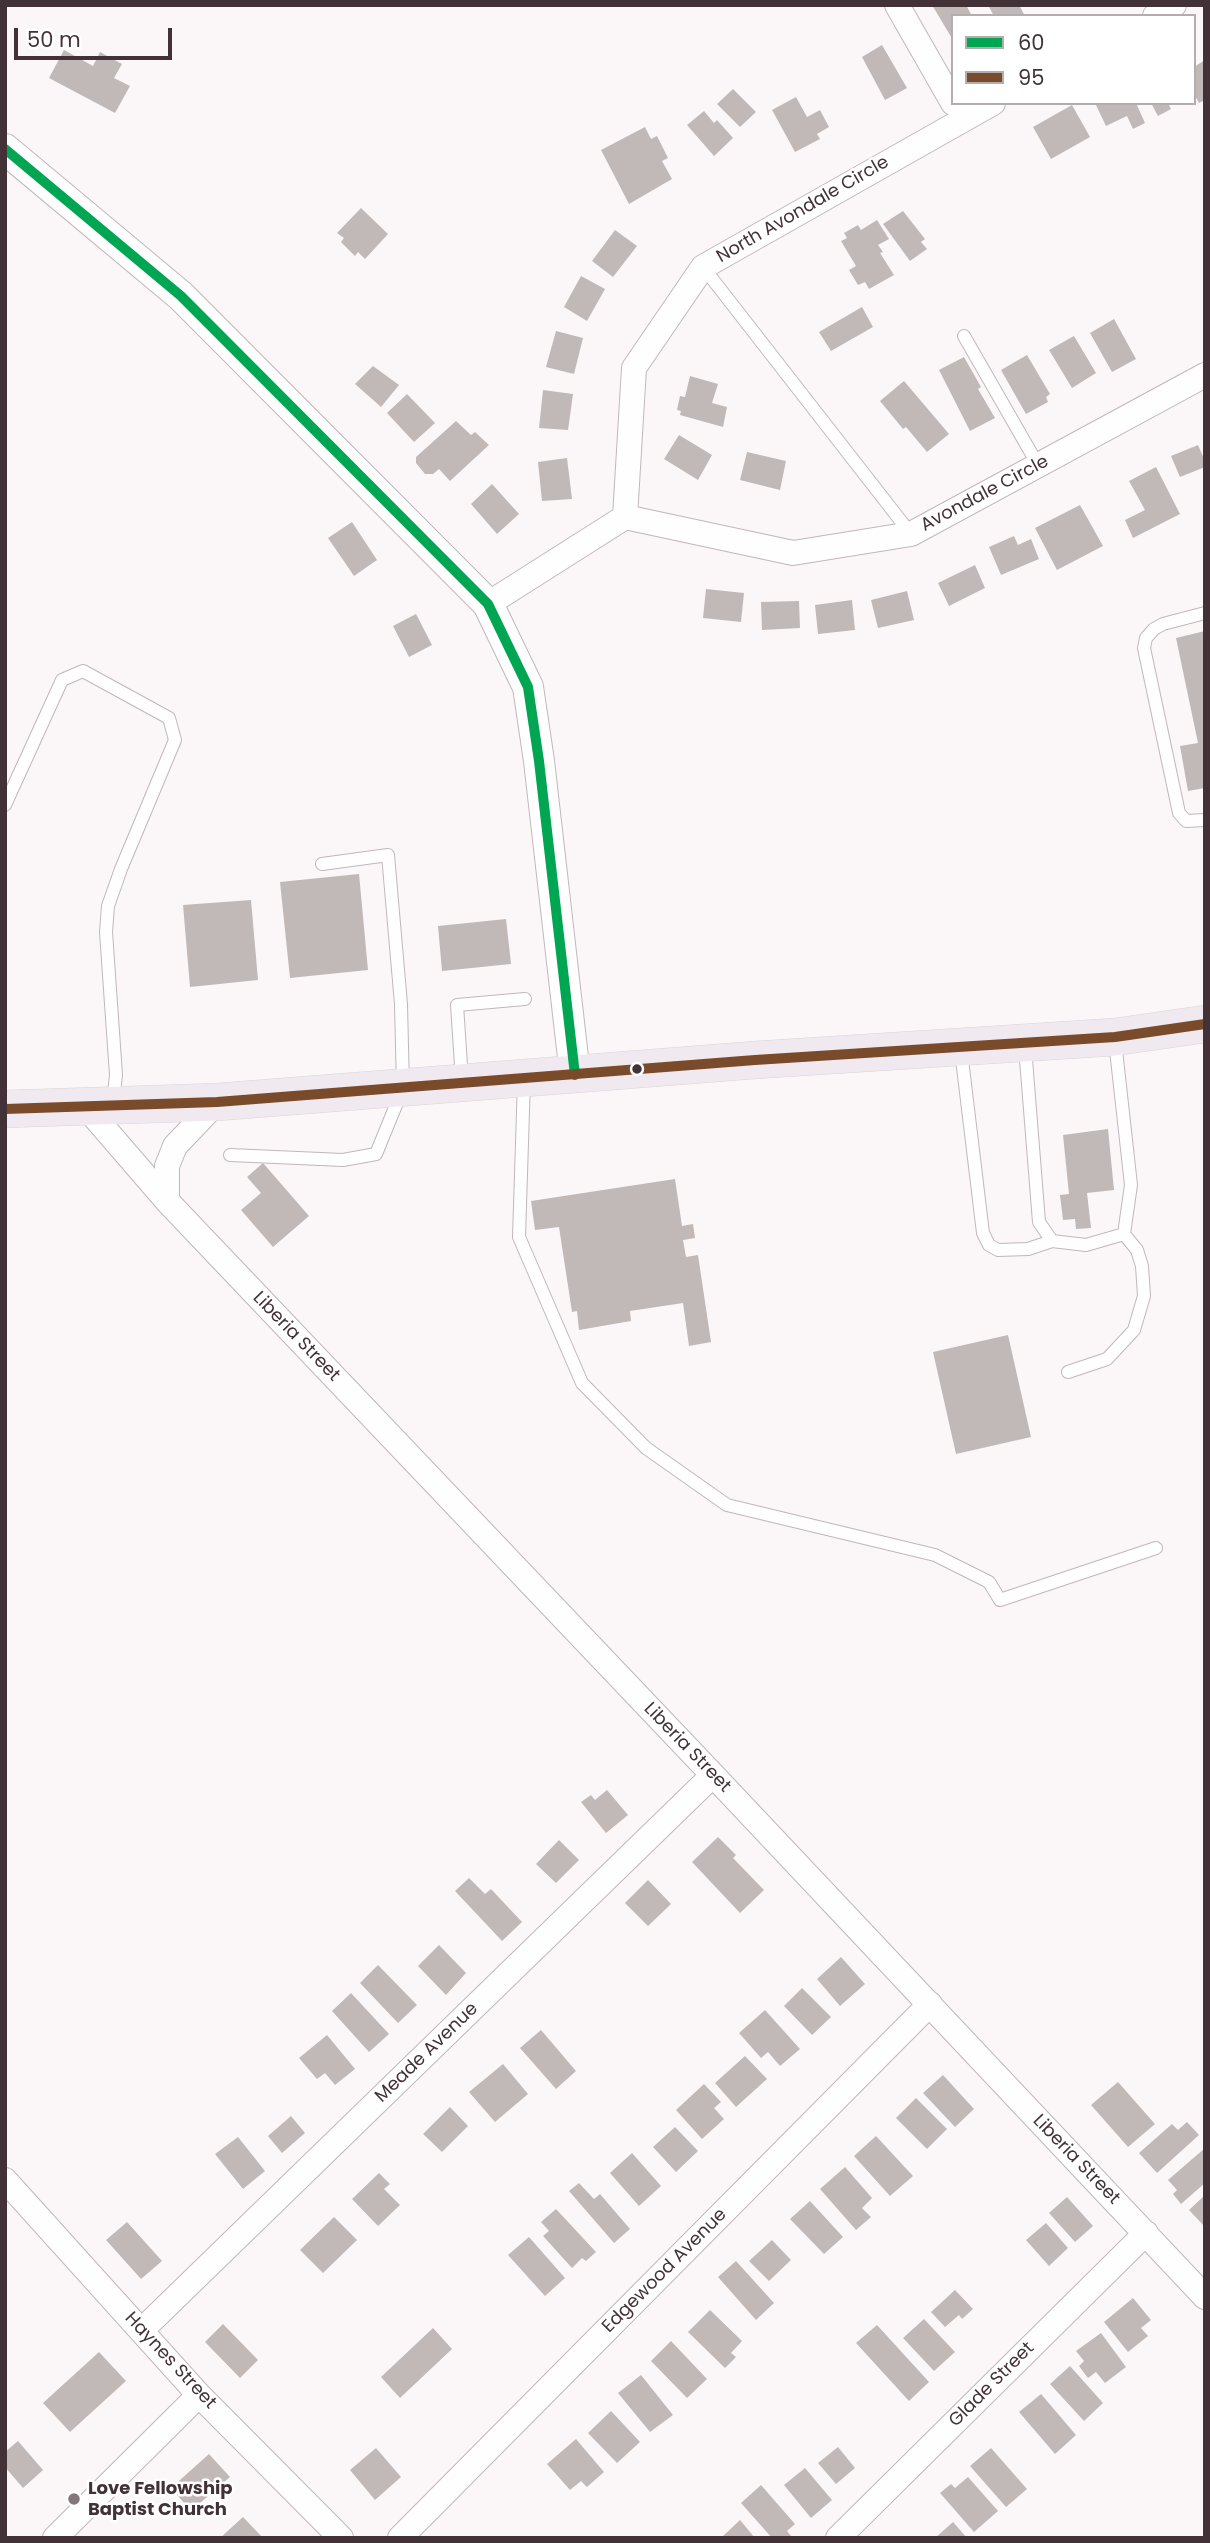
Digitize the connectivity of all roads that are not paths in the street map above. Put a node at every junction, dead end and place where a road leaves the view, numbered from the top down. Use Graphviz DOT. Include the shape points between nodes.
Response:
graph roads {
  1 [pos="897,5"];
  2 [pos="1174,5"];
  3 [pos="1158,14"];
  4 [pos="951,100"];
  5 [pos="981,105"];
  6 [pos="956,109"];
  7 [pos="5,149"];
  8 [pos="703,267"];
  9 [pos="964,336"];
  10 [pos="1205,375"];
  11 [pos="1038,465"];
  12 [pos="625,517"];
  13 [pos="911,534"];
  14 [pos="488,604"];
  15 [pos="1205,613"];
  16 [pos="5,805"];
  17 [pos="1205,820"];
  18 [pos="322,864"];
  19 [pos="525,999"];
  20 [pos="1205,1024"];
  21 [pos="1115,1037"];
  22 [pos="1025,1043"];
  23 [pos="960,1047"];
  24 [pos="575,1075"];
  25 [pos="524,1079"];
  26 [pos="462,1084"];
  27 [pos="403,1088"];
  28 [pos="217,1102"];
  29 [pos="99,1105"];
  30 [pos="5,1108"];
  31 [pos="230,1155"];
  32 [pos="167,1201"];
  33 [pos="1124,1234"];
  34 [pos="1052,1241"];
  35 [pos="1068,1372"];
  36 [pos="1156,1548"];
  37 [pos="713,1775"];
  38 [pos="930,2004"];
  39 [pos="5,2180"];
  40 [pos="1146,2233"];
  41 [pos="1205,2297"];
  42 [pos="142,2330"];
  43 [pos="200,2395"];
  44 [pos="55,2538"];
  45 [pos="341,2538"];
  46 [pos="400,2538"];
  47 [pos="838,2538"];
  1 -- 4 [label="street"];
  2 -- 3 [label="street"];
  5 -- 6 [label="street, North Avondale Circle"];
  6 -- 8 [label="street, North Avondale Circle"];
  7 -- 14 [label="street" via="181,296"];
  8 -- 12 [label="street, North Avondale Circle" via="634,368"];
  8 -- 13 [label="lane"];
  9 -- 11 [label="lane"];
  10 -- 11 [label="street, Avondale Circle"];
  11 -- 13 [label="street, Avondale Circle"];
  12 -- 13 [label="street, Avondale Circle" via="793,553"];
  12 -- 14 [label="street"];
  14 -- 24 [label="street" via="527,687"];
  15 -- 17 [label="lane" via="1154,629 1144,648 1179,813 1186,821"];
  16 -- 29 [label="lane" via="62,680 83,671 169,718 175,740 107,906 116,1075"];
  18 -- 27 [label="lane" via="388,855"];
  19 -- 26 [label="lane" via="457,1005"];
  20 -- 21 [label="main road"];
  21 -- 22 [label="main road"];
  21 -- 33 [label="lane" via="1130,1185"];
  22 -- 23 [label="main road"];
  22 -- 34 [label="lane" via="1039,1222"];
  23 -- 24 [label="main road"];
  23 -- 34 [label="lane" via="983,1233 998,1250 1028,1249"];
  24 -- 25 [label="main road"];
  25 -- 26 [label="main road"];
  25 -- 36 [label="lane" via="519,1237 582,1383 646,1448 727,1506 935,1555 989,1582 1000,1600"];
  26 -- 27 [label="main road"];
  27 -- 28 [label="main road"];
  27 -- 31 [label="lane" via="376,1154 343,1160"];
  28 -- 29 [label="main road"];
  28 -- 32 [label="street" via="175,1146 167,1166"];
  29 -- 30 [label="main road"];
  29 -- 32 [label="street, Liberia Street"];
  32 -- 37 [label="street, Liberia Street"];
  33 -- 34 [label="lane" via="1086,1245"];
  33 -- 35 [label="lane" via="1142,1266 1144,1296 1134,1330 1107,1359"];
  37 -- 38 [label="street, Liberia Street"];
  37 -- 42 [label="street, Meade Avenue"];
  38 -- 40 [label="street, Liberia Street"];
  38 -- 46 [label="street, Edgewood Avenue"];
  39 -- 42 [label="street, Haynes Street"];
  40 -- 41 [label="street, Liberia Street"];
  40 -- 47 [label="street, Glade Street"];
  42 -- 43 [label="street, Haynes Street"];
  43 -- 44 [label="street"];
  43 -- 45 [label="street, Haynes Street"];
}
